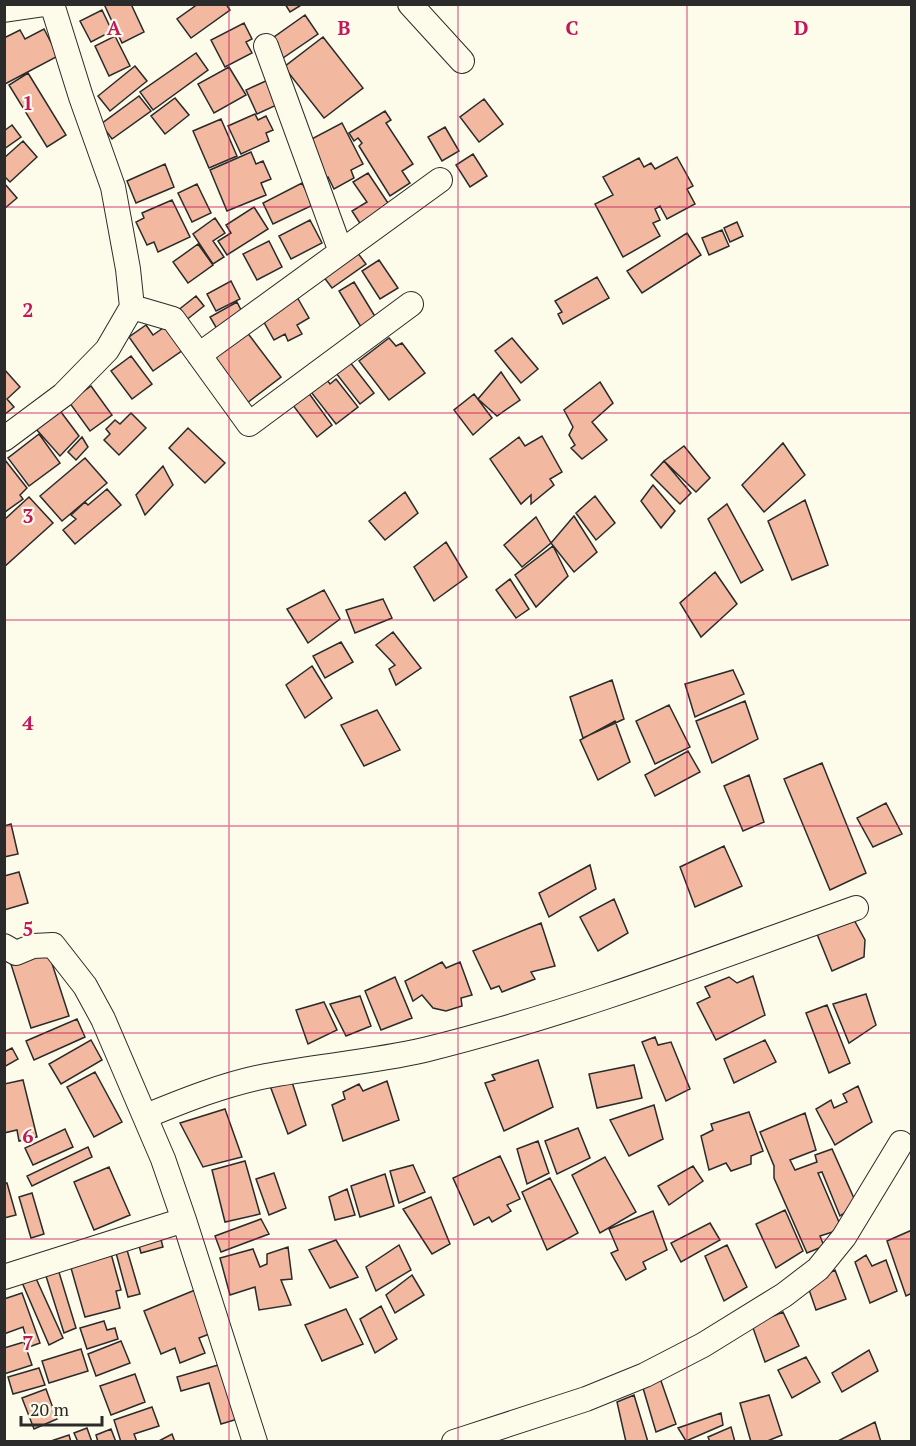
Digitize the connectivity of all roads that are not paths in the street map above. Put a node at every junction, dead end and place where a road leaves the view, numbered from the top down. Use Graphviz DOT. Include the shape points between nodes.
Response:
graph roads {
  1 [pos="45,4"];
  2 [pos="52,4"];
  3 [pos="410,4"];
  4 [pos="4,10"];
  5 [pos="266,46"];
  6 [pos="462,61"];
  7 [pos="440,180"];
  8 [pos="341,252"];
  9 [pos="411,304"];
  10 [pos="132,307"];
  11 [pos="199,355"];
  12 [pos="4,439"];
  13 [pos="856,908"];
  14 [pos="4,946"];
  15 [pos="146,1116"];
  16 [pos="901,1143"];
  17 [pos="184,1220"];
  18 [pos="4,1277"];
  19 [pos="255,1442"];
  20 [pos="454,1442"];
  1 -- 4 [label="street"];
  2 -- 10 [label="street" via="113,187"];
  3 -- 6 [label="street"];
  5 -- 8 [label="street"];
  7 -- 8 [label="street"];
  8 -- 11 [label="street"];
  9 -- 11 [label="street" via="249,424"];
  10 -- 11 [label="street" via="173,319"];
  10 -- 12 [label="street" via="107,350 63,395"];
  13 -- 15 [label="street" via="646,983 508,1027 421,1050 265,1076 202,1094"];
  14 -- 15 [label="street" via="16,953 33,946 53,945 85,986 104,1019"];
  15 -- 17 [label="street"];
  16 -- 20 [label="street" via="844,1237 818,1269 784,1295 645,1375 586,1399"];
  17 -- 18 [label="street"];
  17 -- 19 [label="street"];
}
